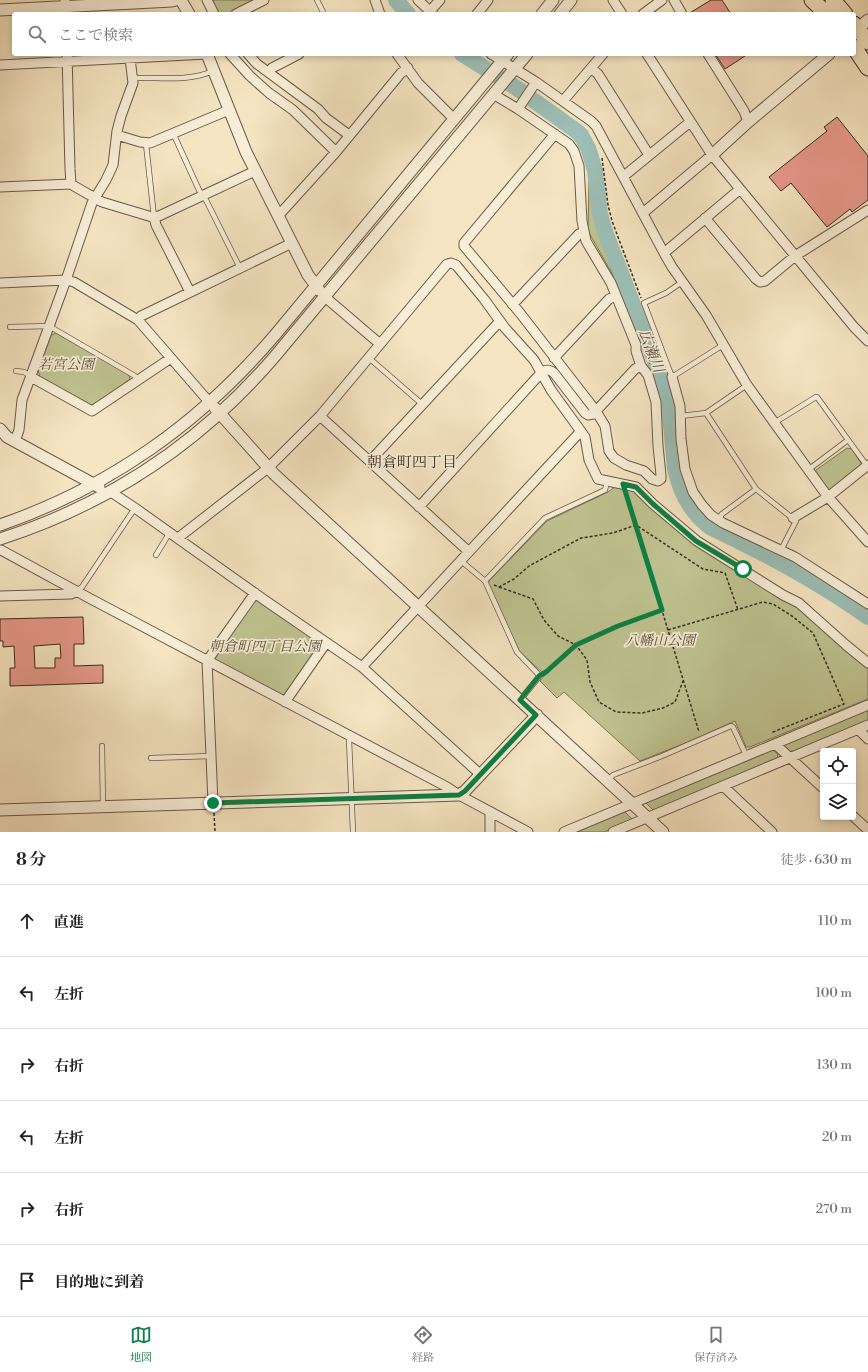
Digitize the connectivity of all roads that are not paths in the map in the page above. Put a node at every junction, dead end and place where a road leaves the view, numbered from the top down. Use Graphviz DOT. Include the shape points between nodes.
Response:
graph roads {
  1 [pos="176,0"];
  2 [pos="181,0"];
  3 [pos="207,0"];
  4 [pos="264,0"];
  5 [pos="317,0"];
  6 [pos="375,0"];
  7 [pos="418,0"];
  8 [pos="440,0"];
  9 [pos="488,0"];
  10 [pos="553,0"];
  11 [pos="571,0"];
  12 [pos="613,0"];
  13 [pos="662,0"];
  14 [pos="674,0"];
  15 [pos="812,0"];
  16 [pos="833,0"];
  17 [pos="65,7"];
  18 [pos="0,10"];
  19 [pos="188,12"];
  20 [pos="213,12"];
  21 [pos="240,12"];
  22 [pos="323,12"];
  23 [pos="379,12"];
  24 [pos="431,12"];
  25 [pos="478,12"];
  26 [pos="544,12"];
  27 [pos="562,12"];
  28 [pos="621,12"];
  29 [pos="646,12"];
  30 [pos="681,12"];
  31 [pos="825,12"];
  32 [pos="843,12"];
  33 [pos="859,26"];
  34 [pos="868,42"];
  35 [pos="856,50"];
  36 [pos="168,56"];
  37 [pos="208,56"];
  38 [pos="232,56"];
  39 [pos="250,56"];
  40 [pos="296,56"];
  41 [pos="399,56"];
  42 [pos="525,56"];
  43 [pos="601,56"];
  44 [pos="648,56"];
  45 [pos="709,56"];
  46 [pos="827,56"];
  47 [pos="67,57"];
  48 [pos="130,58"];
  49 [pos="503,60"];
  50 [pos="0,65"];
  51 [pos="408,68"];
  52 [pos="591,68"];
  53 [pos="868,68"];
  54 [pos="213,71"];
  55 [pos="512,71"];
  56 [pos="269,73"];
  57 [pos="133,78"];
  58 [pos="533,86"];
  59 [pos="495,91"];
  60 [pos="563,101"];
  61 [pos="519,107"];
  62 [pos="229,110"];
  63 [pos="454,119"];
  64 [pos="690,122"];
  65 [pos="748,122"];
  66 [pos="174,133"];
  67 [pos="555,134"];
  68 [pos="117,135"];
  69 [pos="349,136"];
  70 [pos="146,144"];
  71 [pos="336,152"];
  72 [pos="712,155"];
  73 [pos="649,156"];
  74 [pos="255,170"];
  75 [pos="624,176"];
  76 [pos="71,184"];
  77 [pos="0,187"];
  78 [pos="739,190"];
  79 [pos="202,195"];
  80 [pos="95,198"];
  81 [pos="868,210"];
  82 [pos="643,213"];
  83 [pos="278,216"];
  84 [pos="154,217"];
  85 [pos="705,218"];
  86 [pos="584,233"];
  87 [pos="292,243"];
  88 [pos="664,253"];
  89 [pos="796,256"];
  90 [pos="240,268"];
  91 [pos="66,280"];
  92 [pos="682,282"];
  93 [pos="0,283"];
  94 [pos="316,286"];
  95 [pos="190,292"];
  96 [pos="616,296"];
  97 [pos="325,297"];
  98 [pos="512,304"];
  99 [pos="138,320"];
  100 [pos="500,321"];
  101 [pos="49,326"];
  102 [pos="10,327"];
  103 [pos="868,341"];
  104 [pos="380,344"];
  105 [pos="723,345"];
  106 [pos="171,358"];
  107 [pos="369,358"];
  108 [pos="554,358"];
  109 [pos="643,365"];
  110 [pos="16,371"];
  111 [pos="541,373"];
  112 [pos="31,377"];
  113 [pos="672,377"];
  114 [pos="138,380"];
  115 [pos="747,385"];
  116 [pos="210,403"];
  117 [pos="422,404"];
  118 [pos="596,411"];
  119 [pos="706,413"];
  120 [pos="220,414"];
  121 [pos="320,416"];
  122 [pos="681,416"];
  123 [pos="774,423"];
  124 [pos="0,429"];
  125 [pos="581,430"];
  126 [pos="848,440"];
  127 [pos="15,441"];
  128 [pos="370,461"];
  129 [pos="868,466"];
  130 [pos="268,468"];
  131 [pos="808,470"];
  132 [pos="607,482"];
  133 [pos="94,485"];
  134 [pos="756,488"];
  135 [pos="110,492"];
  136 [pos="828,497"];
  137 [pos="419,507"];
  138 [pos="135,508"];
  139 [pos="793,518"];
  140 [pos="718,520"];
  141 [pos="0,524"];
  142 [pos="174,535"];
  143 [pos="868,542"];
  144 [pos="1,545"];
  145 [pos="781,550"];
  146 [pos="468,551"];
  147 [pos="156,554"];
  148 [pos="460,560"];
  149 [pos="485,581"];
  150 [pos="77,591"];
  151 [pos="255,593"];
  152 [pos="0,596"];
  153 [pos="868,604"];
  154 [pos="418,607"];
  155 [pos="326,643"];
  156 [pos="207,661"];
  157 [pos="868,663"];
  158 [pos="362,667"];
  159 [pos="520,700"];
  160 [pos="286,702"];
  161 [pos="868,705"];
  162 [pos="536,715"];
  163 [pos="868,725"];
  164 [pos="858,729"];
  165 [pos="351,736"];
  166 [pos="868,739"];
  167 [pos="775,744"];
  168 [pos="102,746"];
  169 [pos="746,755"];
  170 [pos="211,756"];
  171 [pos="151,758"];
  172 [pos="790,758"];
  173 [pos="480,775"];
  174 [pos="607,781"];
  175 [pos="820,785"];
  176 [pos="723,786"];
  177 [pos="459,795"];
  178 [pos="351,798"];
  179 [pos="213,803"];
  180 [pos="633,804"];
  181 [pos="103,807"];
  182 [pos="0,810"];
  183 [pos="491,812"];
  184 [pos="648,818"];
  185 [pos="856,819"];
  186 [pos="868,830"];
  187 [pos="352,832"];
  188 [pos="490,832"];
  189 [pos="528,832"];
  190 [pos="564,832"];
  191 [pos="614,832"];
  192 [pos="663,832"];
  193 [pos="772,832"];
  1 -- 17 [label="street"];
  2 -- 19 [label="street"];
  3 -- 20 [label="street"];
  4 -- 21 [label="street"];
  5 -- 22 [label="lane"];
  6 -- 23 [label="street"];
  7 -- 24 [label="street"];
  8 -- 24 [label="street"];
  9 -- 25 [label="street"];
  10 -- 26 [label="street"];
  11 -- 27 [label="street"];
  12 -- 28 [label="street"];
  13 -- 29 [label="street"];
  14 -- 30 [label="street"];
  15 -- 31 [label="main road"];
  16 -- 32 [label="main road"];
  17 -- 18 [label="street"];
  33 -- 34 [label="main road"];
  35 -- 53 [label="main road"];
  36 -- 48 [label="street"];
  37 -- 54 [label="street"];
  38 -- 71 [label="street" via="250,76 293,110"];
  39 -- 56 [label="street"];
  40 -- 56 [label="street" via="272,68"];
  41 -- 51 [label="street"];
  42 -- 55 [label="street"];
  43 -- 52 [label="street"];
  44 -- 64 [label="street"];
  45 -- 65 [label="street" via="744,111"];
  46 -- 65 [label="street"];
  47 -- 48 [label="street"];
  47 -- 50 [label="street"];
  47 -- 76 [label="street"];
  48 -- 57 [label="street"];
  49 -- 55 [label="street"];
  49 -- 63 [label="street"];
  51 -- 63 [label="street" via="418,83"];
  51 -- 69 [label="street" via="401,73"];
  52 -- 60 [label="street"];
  52 -- 73 [label="street" via="598,74"];
  54 -- 57 [label="lane" via="192,77"];
  54 -- 62 [label="street"];
  55 -- 58 [label="street"];
  55 -- 59 [label="street"];
  56 -- 69 [label="street" via="318,109"];
  57 -- 68 [label="street"];
  58 -- 60 [label="street"];
  58 -- 61 [label="street"];
  59 -- 61 [label="street"];
  59 -- 97 [label="street"];
  60 -- 75 [label="street" via="596,126"];
  61 -- 67 [label="street"];
  62 -- 66 [label="street"];
  62 -- 74 [label="street"];
  63 -- 94 [label="street"];
  64 -- 72 [label="street"];
  64 -- 73 [label="street"];
  65 -- 72 [label="street"];
  66 -- 70 [label="street"];
  66 -- 79 [label="lane"];
  67 -- 86 [label="street" via="569,144 578,162"];
  67 -- 98 [label="street" via="464,243 466,249"];
  68 -- 70 [label="street"];
  68 -- 80 [label="street" via="112,170"];
  69 -- 71 [label="street"];
  70 -- 84 [label="lane"];
  71 -- 83 [label="street"];
  72 -- 78 [label="street"];
  72 -- 82 [label="street"];
  73 -- 75 [label="street"];
  74 -- 79 [label="street"];
  74 -- 83 [label="street"];
  75 -- 82 [label="street"];
  76 -- 77 [label="street"];
  76 -- 80 [label="street"];
  78 -- 85 [label="street"];
  78 -- 89 [label="street"];
  79 -- 84 [label="street"];
  79 -- 90 [label="lane"];
  80 -- 84 [label="street"];
  80 -- 91 [label="street"];
  81 -- 89 [label="street"];
  82 -- 88 [label="street"];
  83 -- 87 [label="street"];
  84 -- 95 [label="street"];
  85 -- 88 [label="street"];
  85 -- 89 [label="street" via="760,282 765,281"];
  86 -- 96 [label="street" via="590,250 606,274"];
  86 -- 98 [label="street" via="578,234"];
  87 -- 90 [label="street"];
  87 -- 94 [label="street"];
  88 -- 92 [label="street"];
  89 -- 103 [label="street"];
  90 -- 95 [label="street"];
  91 -- 93 [label="street"];
  91 -- 99 [label="street" via="74,282"];
  91 -- 101 [label="street"];
  92 -- 105 [label="street" via="706,314"];
  92 -- 113 [label="lane" via="644,303"];
  94 -- 97 [label="street"];
  94 -- 116 [label="street" via="254,360"];
  95 -- 99 [label="street" via="141,316"];
  96 -- 108 [label="street" via="609,299"];
  96 -- 109 [label="street"];
  97 -- 104 [label="street"];
  97 -- 120 [label="street" via="264,370"];
  98 -- 108 [label="street"];
  99 -- 106 [label="street"];
  100 -- 104 [label="street" via="456,265 449,263"];
  100 -- 111 [label="street" via="532,356"];
  100 -- 117 [label="street"];
  101 -- 102 [label="lane"];
  101 -- 112 [label="street"];
  101 -- 114 [label="lane"];
  104 -- 107 [label="street"];
  105 -- 113 [label="lane"];
  105 -- 115 [label="street"];
  106 -- 114 [label="street"];
  106 -- 116 [label="street"];
  107 -- 117 [label="lane"];
  107 -- 121 [label="street"];
  108 -- 118 [label="street"];
  109 -- 118 [label="street" via="635,369"];
  109 -- 118 [label="street" via="656,402 661,479 654,480 644,471 614,458 609,450 605,426"];
  110 -- 112 [label="lane" via="24,372"];
  111 -- 118 [label="street" via="550,370 585,413 590,415"];
  111 -- 125 [label="street"];
  111 -- 137 [label="street"];
  112 -- 114 [label="street" via="92,411"];
  112 -- 127 [label="street" via="22,400 19,430"];
  113 -- 122 [label="street"];
  115 -- 119 [label="lane"];
  115 -- 123 [label="street"];
  116 -- 120 [label="street"];
  116 -- 133 [label="street" via="139,457"];
  117 -- 128 [label="street"];
  119 -- 122 [label="lane"];
  119 -- 134 [label="lane"];
  120 -- 130 [label="street"];
  120 -- 135 [label="street" via="161,460"];
  121 -- 128 [label="street"];
  121 -- 130 [label="street"];
  122 -- 140 [label="street" via="681,439 687,477 698,499"];
  123 -- 126 [label="lane" via="817,397"];
  123 -- 131 [label="street"];
  124 -- 127 [label="street"];
  125 -- 132 [label="street" via="589,460 597,477"];
  125 -- 146 [label="street"];
  126 -- 129 [label="lane"];
  126 -- 131 [label="lane"];
  127 -- 133 [label="street"];
  128 -- 137 [label="street"];
  129 -- 136 [label="street"];
  130 -- 142 [label="street"];
  130 -- 154 [label="street"];
  131 -- 136 [label="street"];
  132 -- 149 [label="lane" via="605,490 544,518"];
  132 -- 157 [label="street" via="636,487 707,548 799,603"];
  133 -- 135 [label="street"];
  133 -- 141 [label="street"];
  134 -- 139 [label="lane"];
  134 -- 140 [label="lane" via="722,514"];
  135 -- 138 [label="street"];
  135 -- 144 [label="street"];
  136 -- 139 [label="street"];
  136 -- 143 [label="street"];
  137 -- 146 [label="street"];
  138 -- 142 [label="street"];
  138 -- 150 [label="lane"];
  139 -- 145 [label="lane" via="796,524"];
  140 -- 145 [label="street"];
  142 -- 147 [label="lane"];
  142 -- 151 [label="street"];
  144 -- 150 [label="street"];
  145 -- 153 [label="street"];
  146 -- 148 [label="street"];
  148 -- 149 [label="lane"];
  148 -- 154 [label="street"];
  149 -- 159 [label="lane" via="517,652 539,676"];
  150 -- 152 [label="street" via="64,594"];
  150 -- 156 [label="street"];
  151 -- 155 [label="street"];
  151 -- 156 [label="street"];
  154 -- 158 [label="street"];
  154 -- 159 [label="street"];
  155 -- 158 [label="street"];
  155 -- 160 [label="street"];
  156 -- 160 [label="street"];
  156 -- 170 [label="street"];
  158 -- 173 [label="street"];
  159 -- 162 [label="street"];
  160 -- 165 [label="street"];
  161 -- 167 [label="street"];
  162 -- 173 [label="street"];
  162 -- 174 [label="street"];
  163 -- 164 [label="street"];
  164 -- 166 [label="street"];
  164 -- 172 [label="street"];
  165 -- 177 [label="street"];
  165 -- 178 [label="lane"];
  167 -- 169 [label="street"];
  167 -- 172 [label="street"];
  168 -- 181 [label="lane"];
  169 -- 174 [label="lane" via="731,726 613,775"];
  169 -- 180 [label="street"];
  170 -- 171 [label="lane"];
  170 -- 179 [label="street"];
  172 -- 175 [label="street"];
  172 -- 176 [label="street"];
  173 -- 177 [label="street"];
  174 -- 180 [label="street"];
  176 -- 184 [label="street"];
  176 -- 193 [label="street"];
  177 -- 178 [label="street"];
  177 -- 183 [label="street"];
  178 -- 179 [label="street"];
  178 -- 187 [label="lane"];
  179 -- 181 [label="street"];
  180 -- 184 [label="street"];
  180 -- 190 [label="street"];
  181 -- 182 [label="street"];
  183 -- 188 [label="street"];
  183 -- 189 [label="street"];
  184 -- 191 [label="street"];
  184 -- 192 [label="street"];
  185 -- 186 [label="street"];
}
